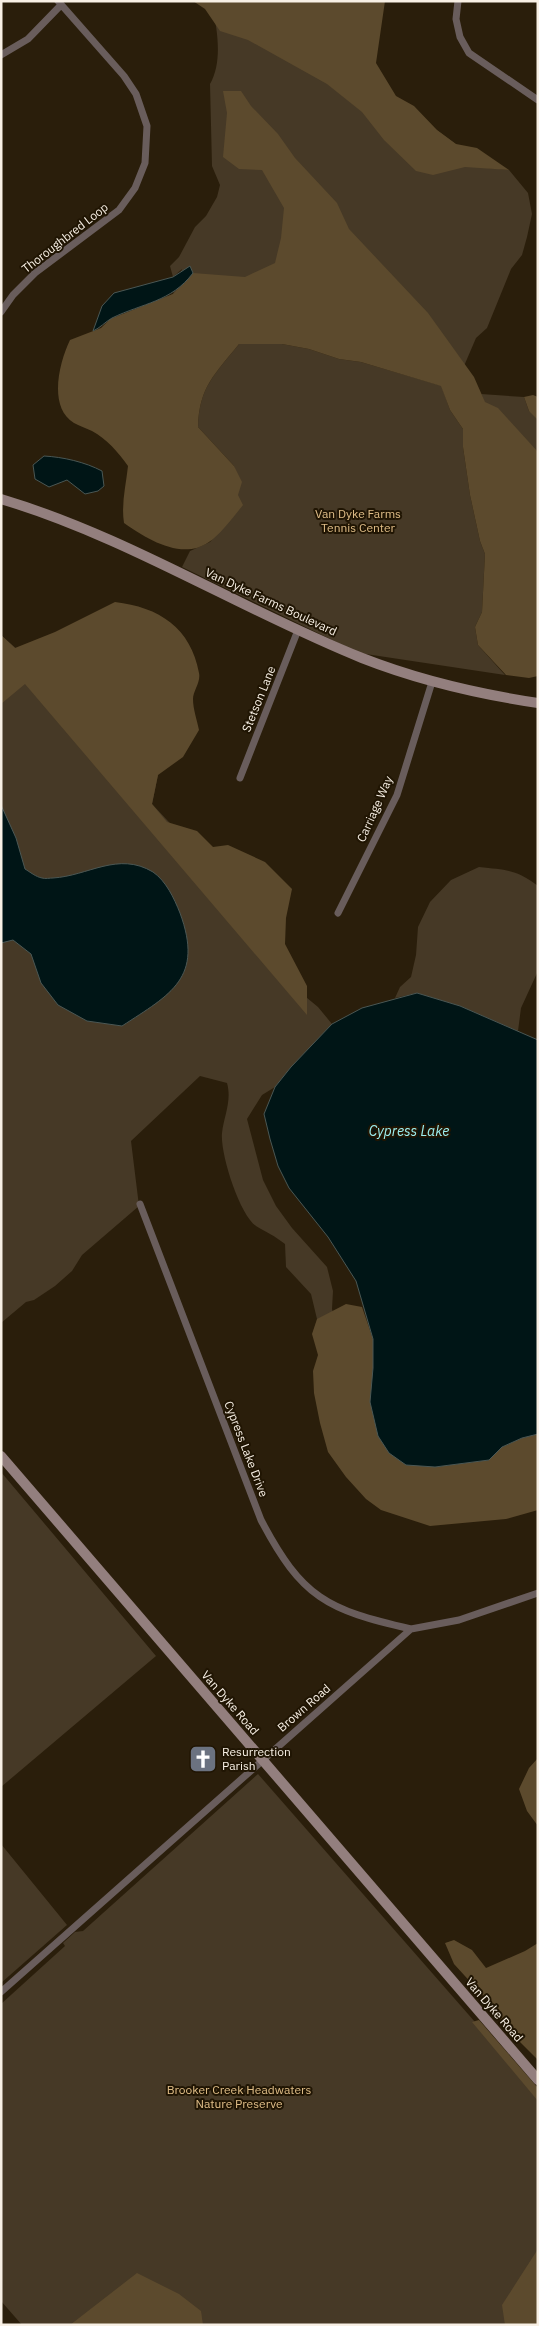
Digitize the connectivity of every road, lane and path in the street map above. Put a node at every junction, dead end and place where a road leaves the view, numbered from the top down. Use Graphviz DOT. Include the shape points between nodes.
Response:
graph roads {
  1 [pos="458,1"];
  2 [pos="60,3"];
  3 [pos="1,55"];
  4 [pos="538,100"];
  5 [pos="1,312"];
  6 [pos="1,499"];
  7 [pos="298,630"];
  8 [pos="432,682"];
  9 [pos="538,703"];
  10 [pos="240,778"];
  11 [pos="338,914"];
  12 [pos="140,1204"];
  13 [pos="1,1456"];
  14 [pos="538,1593"];
  15 [pos="411,1629"];
  16 [pos="262,1759"];
  17 [pos="1,1992"];
  18 [pos="538,2080"];
  1 -- 4 [label="street" via="456,19 460,37 470,53"];
  2 -- 3 [label="street" via="28,39"];
  2 -- 5 [label="street, Thoroughbred Loop" via="136,94 147,126 145,163 135,188 119,210 34,273"];
  6 -- 7 [label="main road, Van Dyke Farms Boulevard" via="127,546"];
  7 -- 8 [label="main road, Van Dyke Farms Boulevard" via="362,658"];
  7 -- 10 [label="street, Stetson Lane"];
  8 -- 9 [label="main road, Van Dyke Farms Boulevard"];
  8 -- 11 [label="street, Carriage Way" via="397,795"];
  12 -- 15 [label="street, Cypress Lake Drive" via="261,1520 277,1551 302,1584 320,1598 361,1617"];
  13 -- 16 [label="main road, Van Dyke Road"];
  14 -- 15 [label="street" via="459,1620"];
  15 -- 16 [label="street, Brown Road"];
  16 -- 17 [label="street, Brown Road"];
  16 -- 18 [label="main road, Van Dyke Road"];
}
